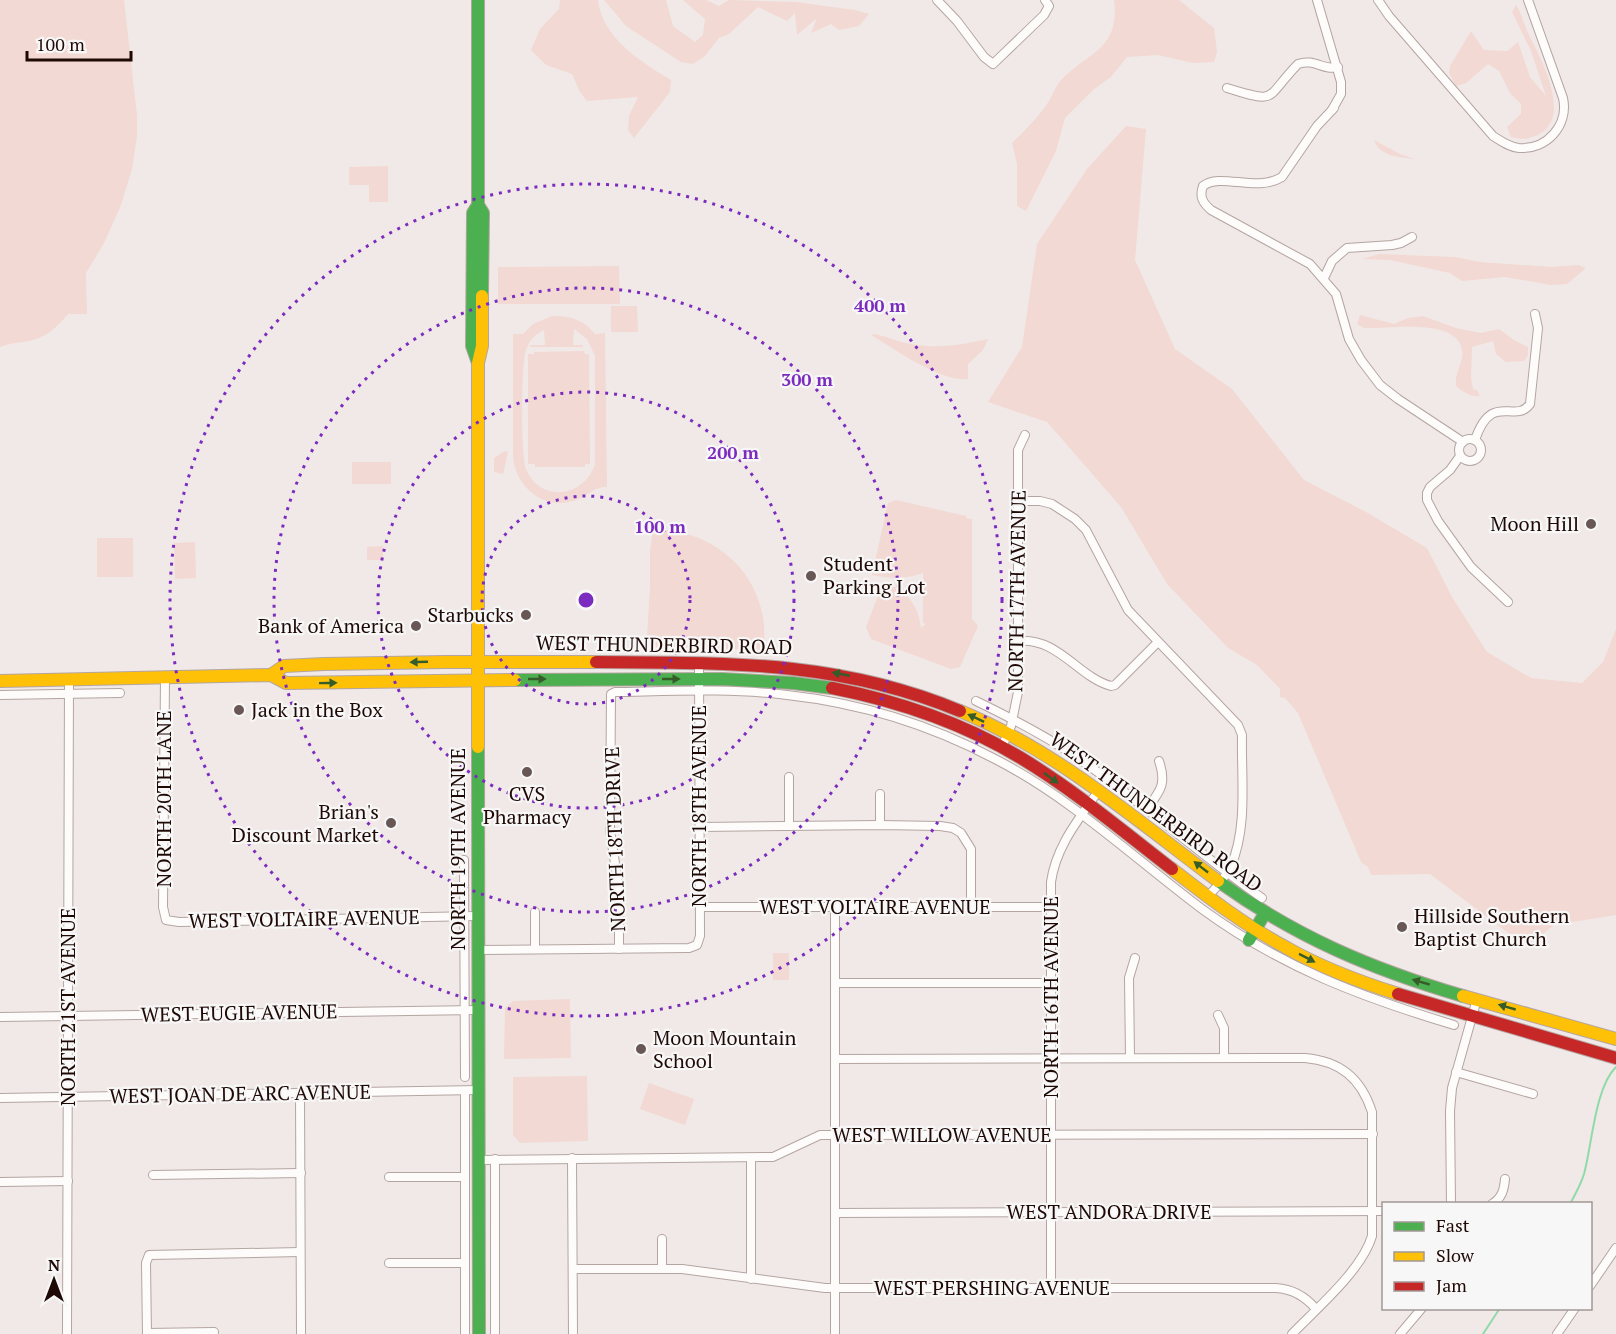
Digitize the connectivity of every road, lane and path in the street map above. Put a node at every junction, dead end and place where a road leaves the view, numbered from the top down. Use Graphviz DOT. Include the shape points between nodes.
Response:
graph roads {
  1 [pos="478,0"];
  2 [pos="937,0"];
  3 [pos="1317,0"];
  4 [pos="1378,0"];
  5 [pos="1528,0"];
  6 [pos="1047,3"];
  7 [pos="1338,68"];
  8 [pos="1227,88"];
  9 [pos="1412,237"];
  10 [pos="1324,278"];
  11 [pos="1535,314"];
  12 [pos="1025,435"];
  13 [pos="1475,440"];
  14 [pos="1463,442"];
  15 [pos="1460,456"];
  16 [pos="1018,501"];
  17 [pos="1508,602"];
  18 [pos="1018,641"];
  19 [pos="1158,642"];
  20 [pos="478,661"];
  21 [pos="612,662"];
  22 [pos="699,663"];
  23 [pos="271,675"];
  24 [pos="165,678"];
  25 [pos="478,679"];
  26 [pos="612,679"];
  27 [pos="69,680"];
  28 [pos="0,681"];
  29 [pos="699,685"];
  30 [pos="120,693"];
  31 [pos="69,694"];
  32 [pos="611,694"];
  33 [pos="0,695"];
  34 [pos="976,700"];
  35 [pos="1013,719"];
  36 [pos="1008,734"];
  37 [pos="1002,747"];
  38 [pos="1159,761"];
  39 [pos="789,777"];
  40 [pos="1099,790"];
  41 [pos="880,794"];
  42 [pos="1085,809"];
  43 [pos="1146,810"];
  44 [pos="880,825"];
  45 [pos="699,826"];
  46 [pos="789,826"];
  47 [pos="464,860"];
  48 [pos="1224,878"];
  49 [pos="1208,896"];
  50 [pos="1262,898"];
  51 [pos="700,907"];
  52 [pos="835,907"];
  53 [pos="971,907"];
  54 [pos="1051,907"];
  55 [pos="536,912"];
  56 [pos="1265,913"];
  57 [pos="471,916"];
  58 [pos="166,920"];
  59 [pos="1256,929"];
  60 [pos="1249,940"];
  61 [pos="536,949"];
  62 [pos="619,949"];
  63 [pos="478,950"];
  64 [pos="1135,958"];
  65 [pos="835,983"];
  66 [pos="1050,983"];
  67 [pos="1477,999"];
  68 [pos="465,1010"];
  69 [pos="478,1010"];
  70 [pos="1435,1012"];
  71 [pos="1218,1015"];
  72 [pos="68,1016"];
  73 [pos="0,1017"];
  74 [pos="1472,1017"];
  75 [pos="1454,1024"];
  76 [pos="1593,1032"];
  77 [pos="1616,1039"];
  78 [pos="1588,1050"];
  79 [pos="1130,1058"];
  80 [pos="1224,1058"];
  81 [pos="1614,1058"];
  82 [pos="835,1059"];
  83 [pos="1050,1059"];
  84 [pos="1456,1072"];
  85 [pos="465,1077"];
  86 [pos="479,1090"];
  87 [pos="465,1091"];
  88 [pos="300,1094"];
  89 [pos="1533,1094"];
  90 [pos="68,1097"];
  91 [pos="0,1098"];
  92 [pos="1373,1134"];
  93 [pos="1050,1135"];
  94 [pos="835,1136"];
  95 [pos="572,1158"];
  96 [pos="751,1158"];
  97 [pos="495,1159"];
  98 [pos="480,1160"];
  99 [pos="301,1173"];
  100 [pos="153,1175"];
  101 [pos="389,1177"];
  102 [pos="464,1177"];
  103 [pos="1505,1179"];
  104 [pos="69,1181"];
  105 [pos="0,1182"];
  106 [pos="1451,1202"];
  107 [pos="1494,1202"];
  108 [pos="1373,1211"];
  109 [pos="1382,1211"];
  110 [pos="1051,1212"];
  111 [pos="835,1213"];
  112 [pos="662,1239"];
  113 [pos="1616,1248"];
  114 [pos="300,1252"];
  115 [pos="389,1263"];
  116 [pos="465,1263"];
  117 [pos="573,1269"];
  118 [pos="662,1269"];
  119 [pos="751,1279"];
  120 [pos="1592,1283"];
  121 [pos="1051,1288"];
  122 [pos="835,1289"];
  123 [pos="1316,1309"];
  124 [pos="1420,1310"];
  125 [pos="1574,1310"];
  126 [pos="214,1332"];
  127 [pos="67,1334"];
  128 [pos="147,1334"];
  129 [pos="300,1334"];
  130 [pos="465,1334"];
  131 [pos="479,1334"];
  132 [pos="495,1334"];
  133 [pos="573,1334"];
  134 [pos="835,1334"];
  135 [pos="1292,1334"];
  136 [pos="1400,1334"];
  137 [pos="1557,1334"];
  1 -- 20 [label="main road, NORTH 19TH AVENUE" via="478,206 483,213 482,346 478,363"];
  2 -- 6 [label="street" via="993,64 1044,15"];
  3 -- 7 [label="street"];
  4 -- 5 [label="street" via="1493,136 1520,148 1534,147 1550,139 1561,123 1564,102"];
  7 -- 8 [label="street" via="1312,62 1298,64 1266,98"];
  7 -- 10 [label="street" via="1341,94 1286,173 1274,182 1258,185 1211,182 1203,186 1201,194 1210,210 1310,264"];
  9 -- 10 [label="street" via="1392,245 1347,248 1332,261"];
  10 -- 14 [label="street" via="1336,294 1349,339 1369,371 1392,395"];
  11 -- 13 [label="street" via="1538,328 1530,404 1519,412 1494,412"];
  12 -- 16 [label="street, NORTH 17TH AVENUE" via="1018,450"];
  13 -- 14 [label="street"];
  13 -- 15 [label="street" via="1482,448 1478,459 1468,462"];
  14 -- 15 [label="street"];
  15 -- 17 [label="street" via="1430,488 1427,500 1471,567"];
  16 -- 18 [label="street, NORTH 17TH AVENUE"];
  16 -- 19 [label="street" via="1052,504 1086,530 1128,610"];
  18 -- 19 [label="street" via="1047,645 1112,686"];
  18 -- 35 [label="street, NORTH 17TH AVENUE" via="1018,692"];
  19 -- 48 [label="street" via="1235,719 1242,735 1241,826 1237,848"];
  20 -- 21 [label="main road, WEST THUNDERBIRD ROAD"];
  20 -- 23 [label="main road, WEST THUNDERBIRD ROAD, one-way" via="284,666"];
  20 -- 25 [label="main road, NORTH 19TH AVENUE"];
  21 -- 22 [label="main road, WEST THUNDERBIRD ROAD"];
  21 -- 26 [label="main road"];
  22 -- 29 [label="street, NORTH 18TH AVENUE"];
  36 -- 22 [label="main road, WEST THUNDERBIRD ROAD, one-way" via="939,703 861,678 786,666"];
  23 -- 24 [label="main road, WEST THUNDERBIRD ROAD"];
  23 -- 25 [label="main road, WEST THUNDERBIRD ROAD, one-way" via="286,683"];
  24 -- 27 [label="main road, WEST THUNDERBIRD ROAD"];
  24 -- 58 [label="street, NORTH 20TH LANE"];
  25 -- 26 [label="main road, WEST THUNDERBIRD ROAD, one-way"];
  25 -- 57 [label="main road, NORTH 19TH AVENUE"];
  26 -- 29 [label="main road, WEST THUNDERBIRD ROAD, one-way"];
  27 -- 28 [label="main road, WEST THUNDERBIRD ROAD"];
  27 -- 31 [label="street, NORTH 21ST AVENUE"];
  29 -- 32 [label="street, WEST THUNDERBIRD ROAD"];
  29 -- 37 [label="main road, WEST THUNDERBIRD ROAD" via="785,682 835,689 895,703"];
  29 -- 42 [label="street, WEST THUNDERBIRD ROAD" via="804,697 896,718 995,758"];
  29 -- 45 [label="street, NORTH 18TH AVENUE"];
  30 -- 31 [label="street"];
  31 -- 33 [label="street"];
  31 -- 72 [label="street, NORTH 21ST AVENUE"];
  32 -- 62 [label="street, NORTH 18TH DRIVE" via="610,830 619,890"];
  34 -- 35 [label="street, WEST THUNDERBIRD ROAD"];
  35 -- 36 [label="street, NORTH 17TH AVENUE"];
  35 -- 43 [label="street, WEST THUNDERBIRD ROAD" via="1073,755"];
  36 -- 37 [label="street, NORTH 17TH AVENUE"];
  36 -- 40 [label="main road, WEST THUNDERBIRD ROAD"];
  37 -- 42 [label="main road, WEST THUNDERBIRD ROAD, one-way" via="1037,768"];
  38 -- 43 [label="street" via="1162,785"];
  39 -- 46 [label="street"];
  40 -- 42 [label="street, NORTH 16TH AVENUE"];
  48 -- 40 [label="main road, WEST THUNDERBIRD ROAD, one-way"];
  41 -- 44 [label="street"];
  42 -- 49 [label="main road, WEST THUNDERBIRD ROAD"];
  42 -- 54 [label="street, NORTH 16TH AVENUE" via="1058,855 1051,882"];
  42 -- 60 [label="street, WEST THUNDERBIRD ROAD" via="1203,909"];
  43 -- 48 [label="street, WEST THUNDERBIRD ROAD"];
  44 -- 46 [label="street"];
  44 -- 53 [label="street" via="940,826 961,833 970,849"];
  45 -- 46 [label="street"];
  45 -- 51 [label="street, NORTH 18TH AVENUE"];
  47 -- 57 [label="street, NORTH 19TH AVENUE"];
  48 -- 49 [label="street"];
  48 -- 50 [label="street, WEST THUNDERBIRD ROAD"];
  48 -- 56 [label="main road, WEST THUNDERBIRD ROAD"];
  49 -- 59 [label="main road, WEST THUNDERBIRD ROAD"];
  51 -- 52 [label="street, WEST VOLTAIRE AVENUE"];
  51 -- 62 [label="street, NORTH 18TH AVENUE" via="700,939 694,948"];
  52 -- 53 [label="street, WEST VOLTAIRE AVENUE"];
  52 -- 65 [label="street"];
  53 -- 54 [label="street, WEST VOLTAIRE AVENUE"];
  54 -- 66 [label="street, NORTH 16TH AVENUE"];
  55 -- 61 [label="street"];
  56 -- 59 [label="main road"];
  67 -- 56 [label="main road, WEST THUNDERBIRD ROAD, one-way" via="1362,962"];
  57 -- 58 [label="street, WEST VOLTAIRE AVENUE"];
  57 -- 63 [label="main road, NORTH 19TH AVENUE"];
  57 -- 68 [label="street, NORTH 19TH AVENUE"];
  59 -- 60 [label="main road"];
  59 -- 70 [label="main road, WEST THUNDERBIRD ROAD, one-way" via="1346,976"];
  60 -- 70 [label="street, WEST THUNDERBIRD ROAD" via="1337,986 1378,1002"];
  61 -- 62 [label="street"];
  61 -- 63 [label="street"];
  63 -- 69 [label="main road, NORTH 19TH AVENUE"];
  64 -- 79 [label="street" via="1129,978"];
  65 -- 66 [label="street"];
  65 -- 82 [label="street"];
  66 -- 83 [label="street, NORTH 16TH AVENUE"];
  67 -- 74 [label="street"];
  76 -- 67 [label="main road, WEST THUNDERBIRD ROAD, one-way"];
  68 -- 69 [label="street, WEST EUGIE AVENUE"];
  68 -- 72 [label="street, WEST EUGIE AVENUE"];
  68 -- 85 [label="street, NORTH 19TH AVENUE"];
  69 -- 86 [label="main road, NORTH 19TH AVENUE"];
  70 -- 74 [label="main road, WEST THUNDERBIRD ROAD"];
  70 -- 75 [label="street, WEST THUNDERBIRD ROAD"];
  71 -- 80 [label="street" via="1224,1028"];
  72 -- 73 [label="street, WEST EUGIE AVENUE"];
  72 -- 90 [label="street, NORTH 21ST AVENUE"];
  74 -- 78 [label="main road, WEST THUNDERBIRD ROAD"];
  74 -- 84 [label="street"];
  76 -- 77 [label="main road, WEST THUNDERBIRD ROAD"];
  76 -- 78 [label="main road"];
  78 -- 81 [label="main road, WEST THUNDERBIRD ROAD"];
  79 -- 80 [label="street"];
  79 -- 83 [label="street"];
  80 -- 92 [label="street" via="1305,1058 1344,1070 1365,1094 1372,1112"];
  82 -- 83 [label="street"];
  82 -- 94 [label="street"];
  83 -- 93 [label="street, NORTH 16TH AVENUE"];
  84 -- 89 [label="street"];
  84 -- 106 [label="street" via="1450,1111"];
  86 -- 87 [label="street, WEST JOAN DE ARC AVENUE"];
  86 -- 98 [label="main road, NORTH 19TH AVENUE"];
  87 -- 88 [label="street, WEST JOAN DE ARC AVENUE"];
  87 -- 102 [label="street"];
  88 -- 90 [label="street, WEST JOAN DE ARC AVENUE"];
  88 -- 99 [label="street"];
  90 -- 91 [label="street, WEST JOAN DE ARC AVENUE"];
  90 -- 104 [label="street, NORTH 21ST AVENUE"];
  92 -- 93 [label="street, WEST WILLOW AVENUE"];
  92 -- 108 [label="street"];
  93 -- 94 [label="street, WEST WILLOW AVENUE"];
  93 -- 110 [label="street, NORTH 16TH AVENUE"];
  94 -- 96 [label="street, WEST WILLOW AVENUE" via="816,1136 773,1157"];
  94 -- 111 [label="street"];
  95 -- 96 [label="street, WEST WILLOW AVENUE"];
  95 -- 97 [label="street, WEST WILLOW AVENUE"];
  95 -- 117 [label="street"];
  96 -- 119 [label="street"];
  97 -- 98 [label="street, WEST WILLOW AVENUE"];
  97 -- 132 [label="street"];
  98 -- 131 [label="main road, NORTH 19TH AVENUE"];
  99 -- 100 [label="street"];
  99 -- 114 [label="street"];
  101 -- 102 [label="street"];
  102 -- 116 [label="street"];
  103 -- 107 [label="street" via="1504,1189"];
  104 -- 105 [label="street"];
  104 -- 127 [label="street, NORTH 21ST AVENUE"];
  108 -- 109 [label="street, WEST ANDORA DRIVE"];
  108 -- 110 [label="street, WEST ANDORA DRIVE"];
  108 -- 123 [label="street" via="1372,1236 1365,1254"];
  110 -- 111 [label="street, WEST ANDORA DRIVE"];
  110 -- 121 [label="street, NORTH 16TH AVENUE"];
  111 -- 122 [label="street"];
  112 -- 118 [label="street"];
  113 -- 120 [label="street"];
  114 -- 128 [label="street" via="149,1255"];
  114 -- 129 [label="street"];
  115 -- 116 [label="street"];
  116 -- 130 [label="street"];
  117 -- 118 [label="street, WEST PERSHING AVENUE"];
  117 -- 133 [label="street"];
  118 -- 119 [label="street, WEST PERSHING AVENUE" via="698,1270"];
  119 -- 122 [label="street, WEST PERSHING AVENUE"];
  121 -- 122 [label="street, WEST PERSHING AVENUE"];
  121 -- 123 [label="street, WEST PERSHING AVENUE" via="1286,1288 1303,1296"];
  122 -- 134 [label="street"];
  123 -- 135 [label="street"];
  124 -- 136 [label="street"];
  125 -- 137 [label="street"];
  126 -- 128 [label="street"];
}
